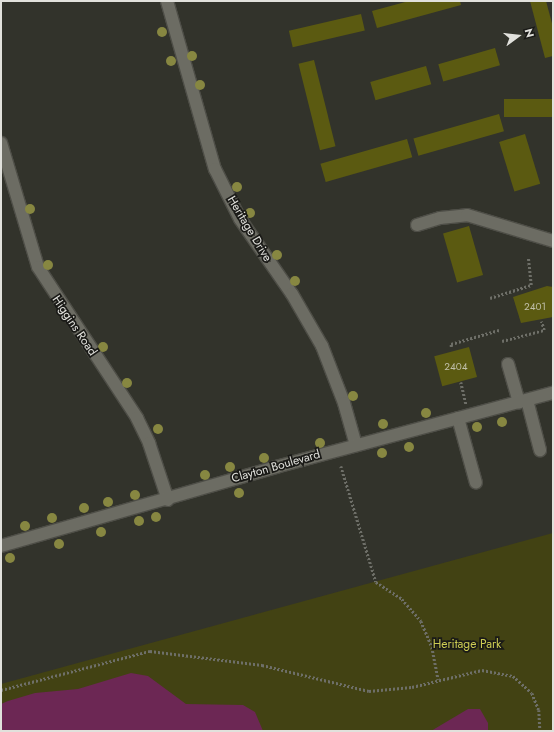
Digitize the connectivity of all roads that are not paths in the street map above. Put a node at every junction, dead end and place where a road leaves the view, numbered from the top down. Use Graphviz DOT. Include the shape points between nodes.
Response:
graph roads {
  1 [pos="167,1"];
  2 [pos="1,143"];
  3 [pos="417,225"];
  4 [pos="553,241"];
  5 [pos="508,364"];
  6 [pos="553,393"];
  7 [pos="523,401"];
  8 [pos="463,417"];
  9 [pos="356,445"];
  10 [pos="540,450"];
  11 [pos="476,483"];
  12 [pos="168,500"];
  13 [pos="1,546"];
  1 -- 9 [label="street, Heritage Drive" via="215,169 240,219 292,294 322,346 344,402"];
  2 -- 12 [label="street, Higgins Road" via="38,267 137,418 152,449"];
  3 -- 4 [label="street" via="440,218 467,215 513,231 541,235"];
  5 -- 7 [label="street"];
  6 -- 7 [label="street, Clayton Boulevard"];
  7 -- 8 [label="street, Clayton Boulevard"];
  7 -- 10 [label="street"];
  8 -- 9 [label="street, Clayton Boulevard"];
  8 -- 11 [label="street"];
  9 -- 12 [label="street, Clayton Boulevard"];
  12 -- 13 [label="street, Clayton Boulevard"];
}
